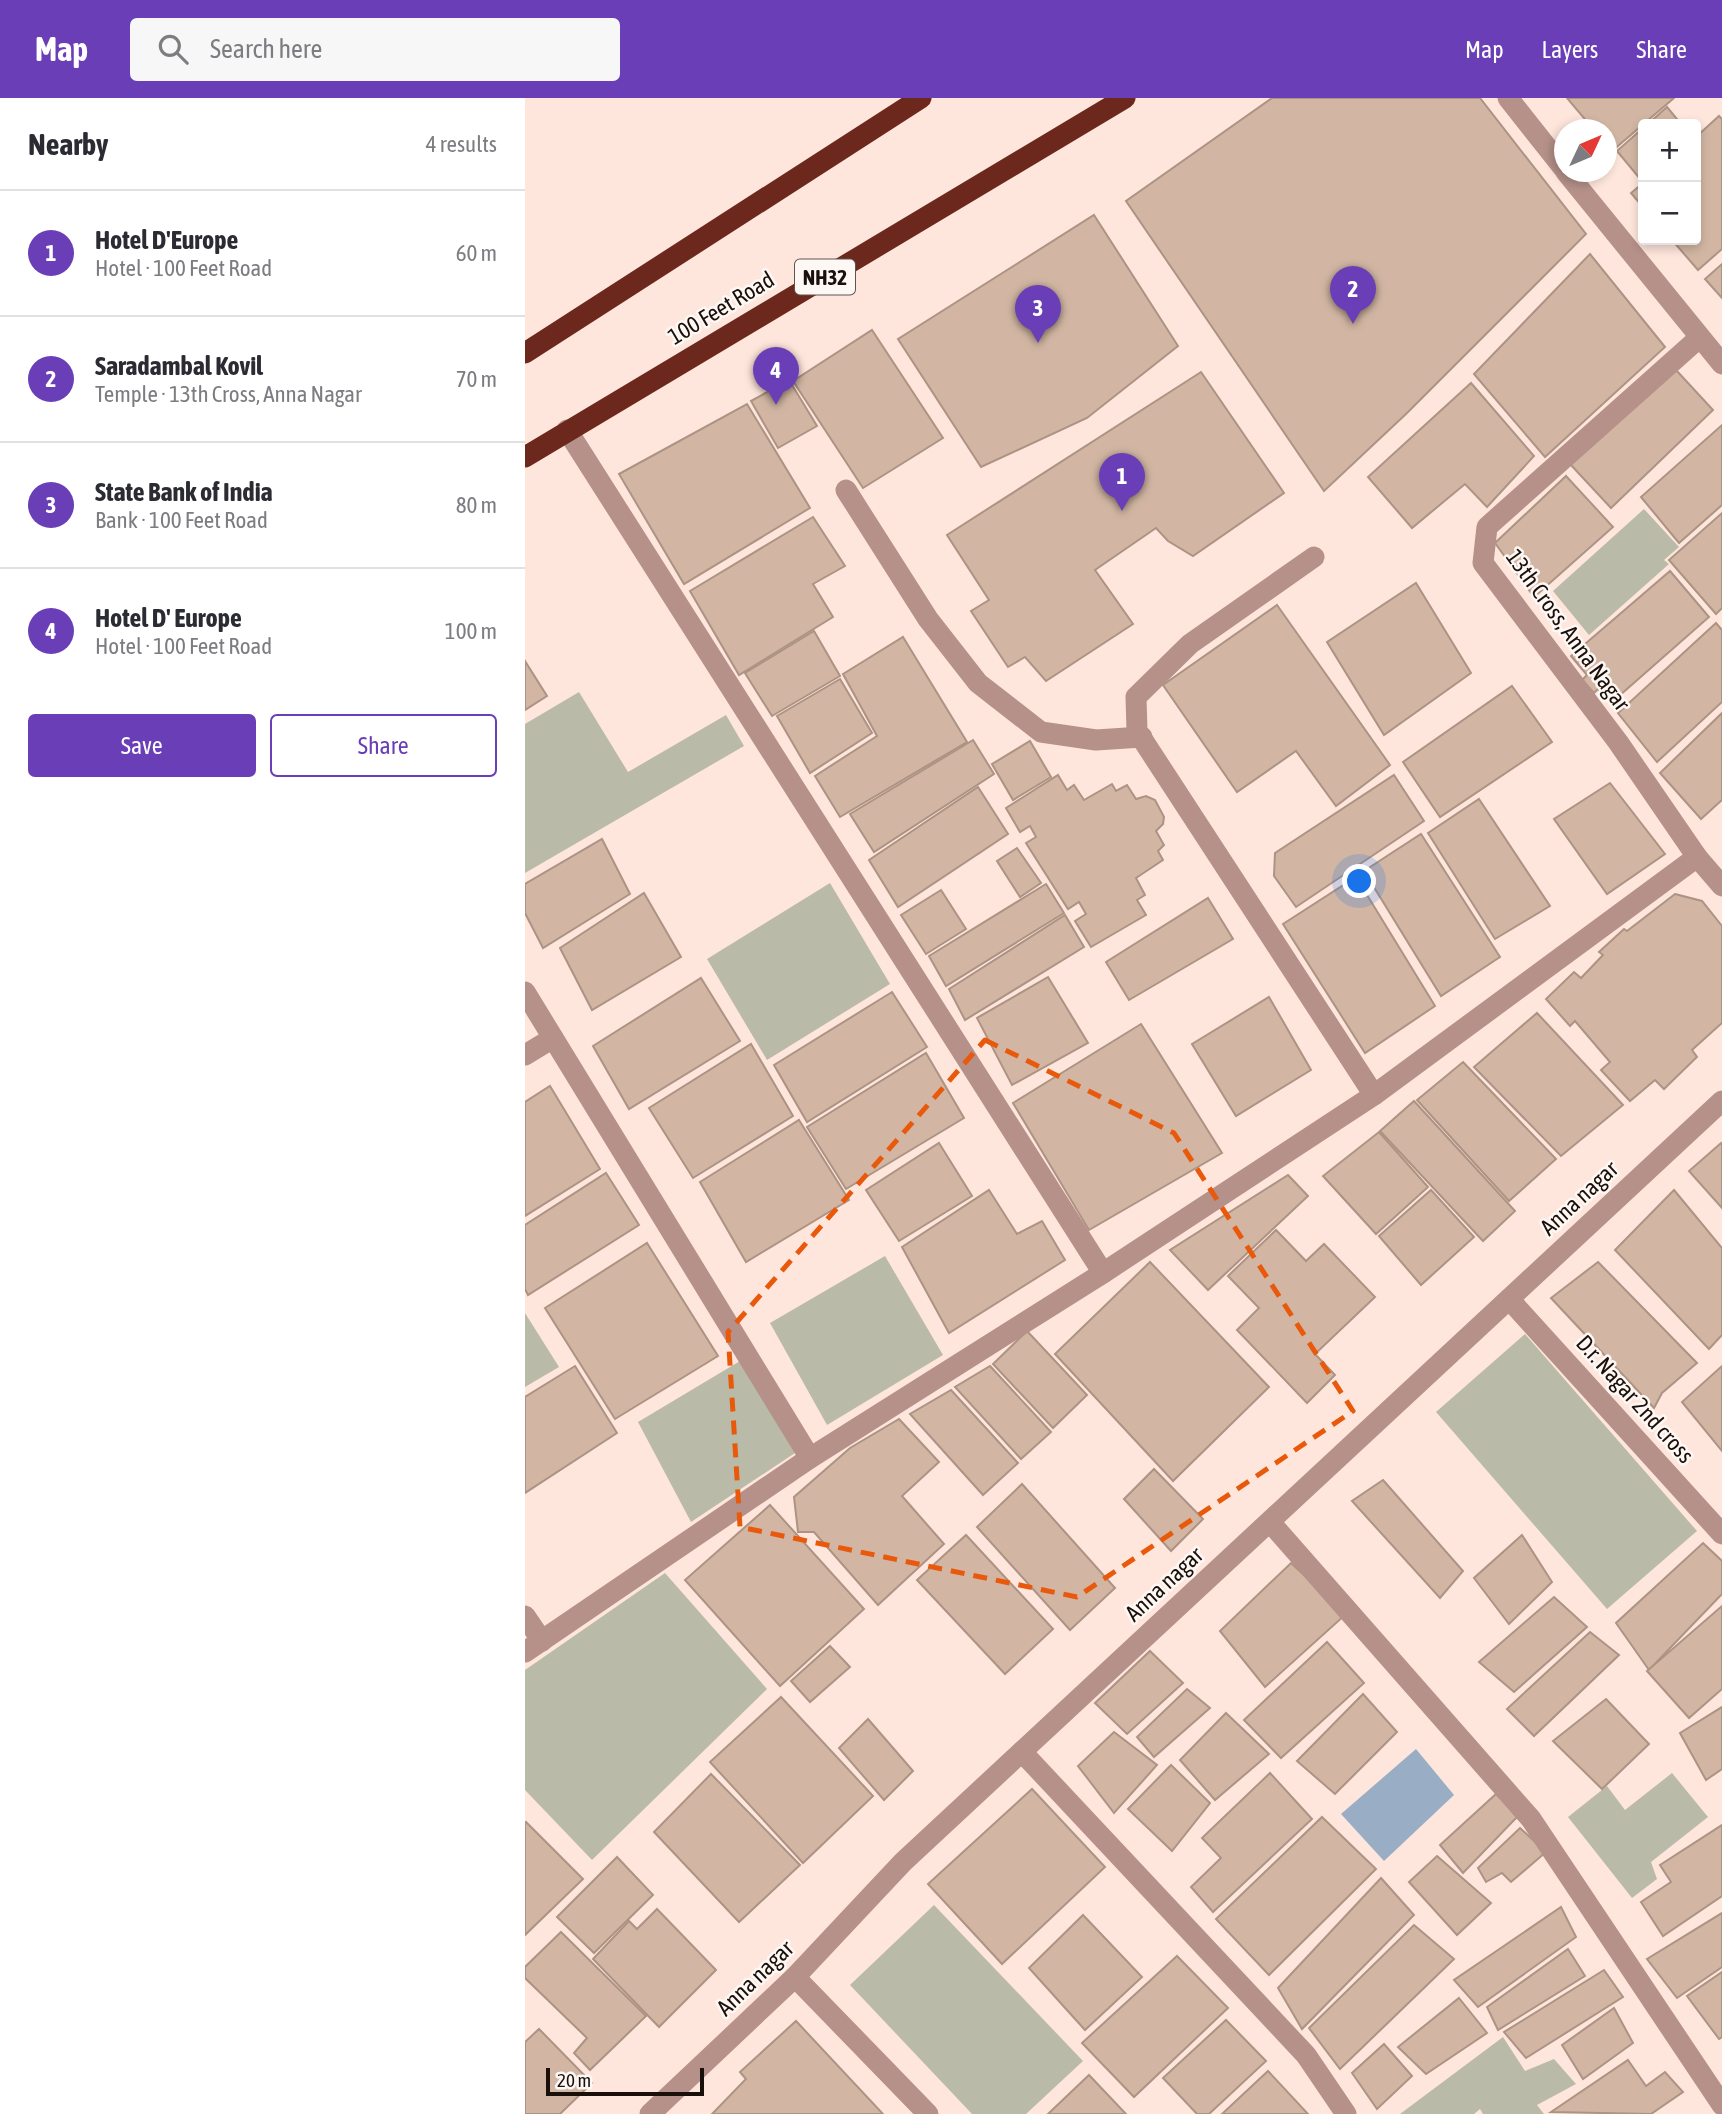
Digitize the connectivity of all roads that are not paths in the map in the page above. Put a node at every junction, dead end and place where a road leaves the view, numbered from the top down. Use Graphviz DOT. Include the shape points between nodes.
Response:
graph roads {
  1 [pos="921,98"];
  2 [pos="1125,98"];
  3 [pos="1507,98"];
  4 [pos="1554,157"];
  5 [pos="1574,182"];
  6 [pos="1699,338"];
  7 [pos="525,353"];
  8 [pos="1722,364"];
  9 [pos="567,430"];
  10 [pos="525,457"];
  11 [pos="846,490"];
  12 [pos="1314,557"];
  13 [pos="1142,737"];
  14 [pos="1697,857"];
  15 [pos="1722,886"];
  16 [pos="525,992"];
  17 [pos="553,1038"];
  18 [pos="525,1055"];
  19 [pos="1374,1095"];
  20 [pos="1722,1101"];
  21 [pos="1103,1273"];
  22 [pos="1509,1299"];
  23 [pos="810,1458"];
  24 [pos="1270,1522"];
  25 [pos="1722,1534"];
  26 [pos="525,1616"];
  27 [pos="533,1647"];
  28 [pos="1023,1752"];
  29 [pos="795,1977"];
  30 [pos="1722,2105"];
  31 [pos="649,2114"];
  32 [pos="928,2114"];
  33 [pos="1346,2114"];
  1 -- 7 [label="highway"];
  2 -- 9 [label="highway, 100 Feet Road / NH32"];
  3 -- 4 [label="street"];
  5 -- 6 [label="street"];
  6 -- 8 [label="street"];
  6 -- 14 [label="street, 13th Cross, Anna Nagar" via="1487,527 1483,563 1618,742"];
  9 -- 10 [label="highway, 100 Feet Road / NH32"];
  9 -- 21 [label="street"];
  11 -- 13 [label="street" via="927,619 978,683 1041,732 1096,740"];
  12 -- 13 [label="street" via="1190,644 1136,697 1137,731"];
  13 -- 19 [label="street"];
  14 -- 15 [label="street, 13th Cross, Anna Nagar"];
  14 -- 19 [label="street"];
  16 -- 17 [label="street"];
  17 -- 18 [label="street"];
  17 -- 23 [label="street"];
  19 -- 21 [label="street"];
  20 -- 22 [label="street, Anna nagar"];
  21 -- 23 [label="street"];
  22 -- 24 [label="street, Anna nagar"];
  22 -- 25 [label="street, D.r. Nagar 2nd cross"];
  23 -- 27 [label="street"];
  24 -- 28 [label="street, Anna nagar"];
  24 -- 30 [label="street" via="1531,1819"];
  26 -- 27 [label="street"];
  28 -- 29 [label="street, Anna nagar" via="903,1862"];
  28 -- 33 [label="street" via="1306,2055"];
  29 -- 31 [label="street, Anna nagar"];
  29 -- 32 [label="street"];
}
